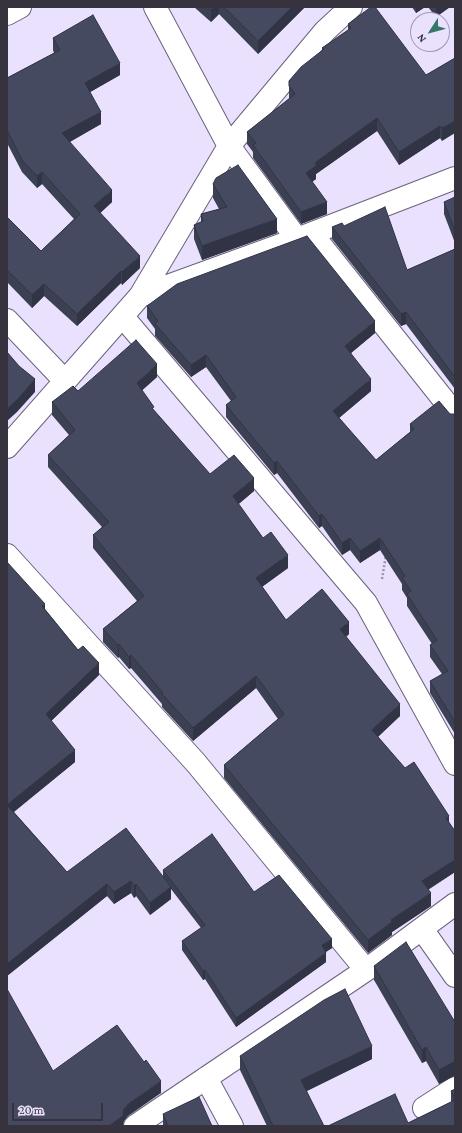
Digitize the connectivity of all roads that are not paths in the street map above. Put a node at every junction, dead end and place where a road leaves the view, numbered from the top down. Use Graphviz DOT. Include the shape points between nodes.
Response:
graph roads {
  1 [pos="20,7"];
  2 [pos="155,7"];
  3 [pos="351,7"];
  4 [pos="7,14"];
  5 [pos="229,146"];
  6 [pos="455,178"];
  7 [pos="305,236"];
  8 [pos="140,296"];
  9 [pos="123,317"];
  10 [pos="7,320"];
  11 [pos="65,381"];
  12 [pos="455,414"];
  13 [pos="7,447"];
  14 [pos="7,555"];
  15 [pos="455,764"];
  16 [pos="455,904"];
  17 [pos="422,928"];
  18 [pos="366,970"];
  19 [pos="455,976"];
  20 [pos="206,1078"];
  21 [pos="455,1088"];
  22 [pos="424,1108"];
  23 [pos="135,1126"];
  24 [pos="232,1126"];
  1 -- 4 [label="street"];
  2 -- 5 [label="street"];
  3 -- 5 [label="street" via="325,31"];
  5 -- 7 [label="street"];
  5 -- 8 [label="street"];
  6 -- 7 [label="street"];
  7 -- 8 [label="street"];
  7 -- 12 [label="street"];
  8 -- 9 [label="street"];
  9 -- 11 [label="street"];
  9 -- 15 [label="street" via="366,603"];
  10 -- 11 [label="street"];
  11 -- 13 [label="street"];
  14 -- 18 [label="street" via="196,763"];
  16 -- 17 [label="street"];
  17 -- 18 [label="street"];
  17 -- 19 [label="street"];
  18 -- 20 [label="street"];
  20 -- 23 [label="street"];
  20 -- 24 [label="street"];
  21 -- 22 [label="street"];
}
